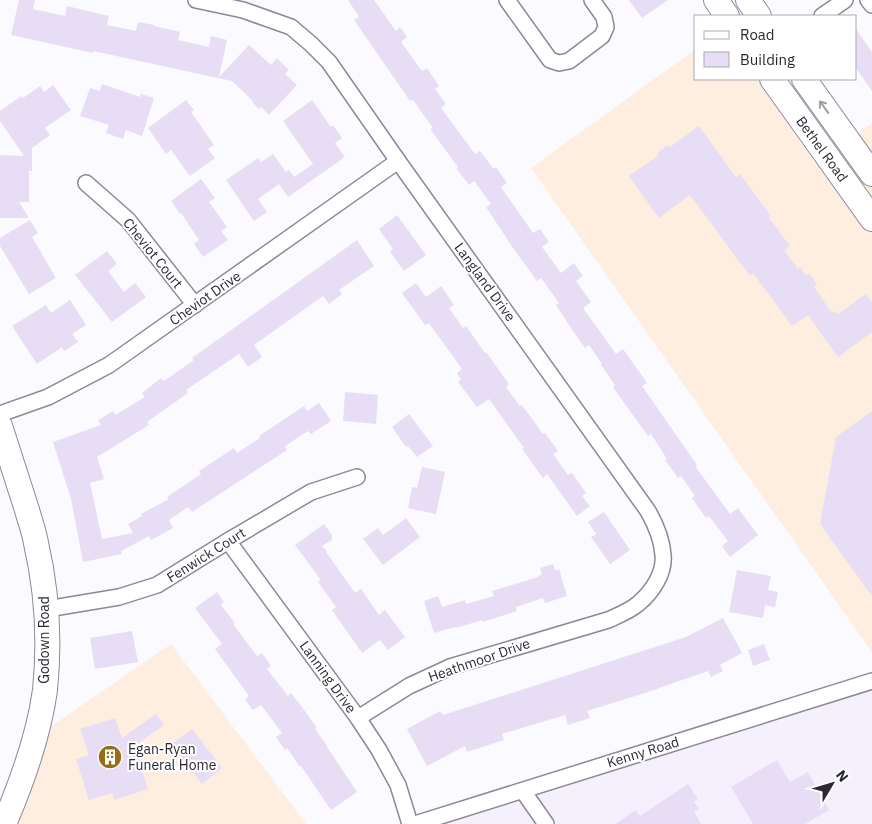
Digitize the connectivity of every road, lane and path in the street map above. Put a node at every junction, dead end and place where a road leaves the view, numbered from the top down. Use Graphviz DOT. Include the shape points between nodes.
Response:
graph roads {
  1 [pos="196,0"];
  2 [pos="507,0"];
  3 [pos="592,0"];
  4 [pos="716,0"];
  5 [pos="748,0"];
  6 [pos="845,0"];
  7 [pos="868,0"];
  8 [pos="872,5"];
  9 [pos="726,15"];
  10 [pos="758,15"];
  11 [pos="823,15"];
  12 [pos="773,80"];
  13 [pos="805,80"];
  14 [pos="398,161"];
  15 [pos="872,174"];
  16 [pos="86,183"];
  17 [pos="872,219"];
  18 [pos="195,305"];
  19 [pos="0,414"];
  20 [pos="0,426"];
  21 [pos="357,477"];
  22 [pos="228,541"];
  23 [pos="47,609"];
  24 [pos="608,620"];
  25 [pos="872,681"];
  26 [pos="358,718"];
  27 [pos="523,791"];
  28 [pos="4,824"];
  29 [pos="410,824"];
  30 [pos="415,824"];
  31 [pos="546,824"];
  1 -- 14 [label="street, Langland Drive" via="243,10 292,27 329,62"];
  2 -- 3 [label="street" via="550,60 560,63 569,61 602,36 606,27 604,17"];
  4 -- 9 [label="main road"];
  5 -- 10 [label="main road"];
  6 -- 11 [label="street"];
  7 -- 8 [label="street"];
  12 -- 17 [label="main road, Bethel Road"];
  15 -- 13 [label="main road, Bethel Road, one-way"];
  14 -- 18 [label="street, Cheviot Drive"];
  14 -- 24 [label="street, Langland Drive" via="656,525 664,557 661,574 639,603"];
  16 -- 18 [label="street, Cheviot Court" via="128,220"];
  18 -- 19 [label="street, Cheviot Drive" via="109,366 48,397"];
  20 -- 23 [label="main road, Godown Road" via="36,540"];
  21 -- 22 [label="street, Fenwick Court" via="311,492"];
  22 -- 23 [label="street, Fenwick Court" via="157,585 119,597"];
  22 -- 26 [label="street, Lanning Drive"];
  23 -- 28 [label="main road, Godown Road" via="44,691 35,739"];
  24 -- 26 [label="street, Heathmoor Drive" via="450,667 409,686"];
  25 -- 27 [label="street, Kenny Road"];
  26 -- 29 [label="street, Lanning Drive" via="398,785"];
  27 -- 30 [label="street, Kenny Road"];
  27 -- 31 [label="street"];
}
